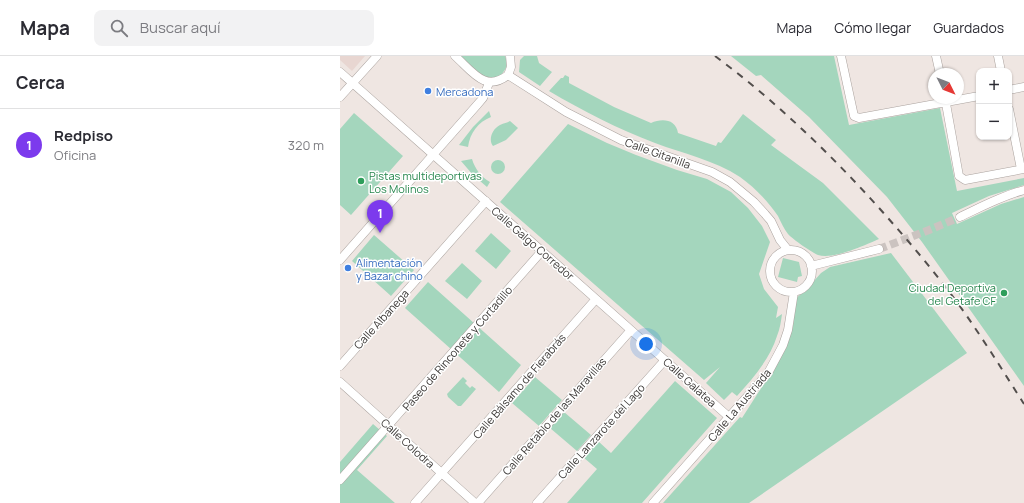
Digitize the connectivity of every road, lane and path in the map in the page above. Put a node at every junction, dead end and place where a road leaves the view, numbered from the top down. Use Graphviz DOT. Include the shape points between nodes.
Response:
graph roads {
  1 [pos="377,56"];
  2 [pos="455,56"];
  3 [pos="510,56"];
  4 [pos="841,56"];
  5 [pos="936,56"];
  6 [pos="998,56"];
  7 [pos="939,68"];
  8 [pos="1000,68"];
  9 [pos="340,72"];
  10 [pos="508,75"];
  11 [pos="352,83"];
  12 [pos="489,83"];
  13 [pos="1024,87"];
  14 [pos="1012,89"];
  15 [pos="976,96"];
  16 [pos="340,97"];
  17 [pos="964,98"];
  18 [pos="928,104"];
  19 [pos="946,104"];
  20 [pos="1012,122"];
  21 [pos="434,155"];
  22 [pos="1023,169"];
  23 [pos="1024,190"];
  24 [pos="486,202"];
  25 [pos="960,217"];
  26 [pos="879,249"];
  27 [pos="788,250"];
  28 [pos="542,251"];
  29 [pos="340,260"];
  30 [pos="811,266"];
  31 [pos="794,292"];
  32 [pos="596,299"];
  33 [pos="631,330"];
  34 [pos="665,360"];
  35 [pos="340,366"];
  36 [pos="340,382"];
  37 [pos="729,417"];
  38 [pos="388,425"];
  39 [pos="442,473"];
  40 [pos="340,480"];
  41 [pos="415,503"];
  42 [pos="476,503"];
  43 [pos="537,503"];
  44 [pos="653,503"];
  1 -- 11 [label="street"];
  2 -- 12 [label="street" via="482,80"];
  3 -- 10 [label="street" via="511,67"];
  4 -- 18 [label="street" via="854,116 859,118"];
  5 -- 7 [label="street"];
  6 -- 8 [label="street"];
  9 -- 11 [label="street, Calle Galgo Corredor"];
  10 -- 12 [label="street"];
  10 -- 27 [label="street, Calle Gitanilla" via="566,112 621,140 712,172 730,182 765,214"];
  11 -- 16 [label="street"];
  11 -- 21 [label="street, Calle Galgo Corredor"];
  12 -- 21 [label="street" via="478,105"];
  13 -- 14 [label="street"];
  15 -- 17 [label="street"];
  19 -- 22 [label="street" via="959,176 965,180"];
  20 -- 22 [label="street"];
  21 -- 24 [label="street, Calle Galgo Corredor"];
  21 -- 29 [label="street"];
  23 -- 25 [label="street"];
  24 -- 28 [label="street, Calle Galgo Corredor"];
  24 -- 35 [label="street, Calle Albanega"];
  26 -- 30 [label="street"];
  27 -- 30 [label="street" via="803,254"];
  27 -- 31 [label="street" via="776,255 770,273 777,287"];
  28 -- 32 [label="street, Calle Galgo Corredor"];
  28 -- 38 [label="street, Paseo de Rinconete y Cortadillo"];
  30 -- 31 [label="street" via="809,281"];
  31 -- 37 [label="street, Calle La Austriada" via="788,330 778,356 768,373"];
  32 -- 33 [label="street, Calle Galatea"];
  32 -- 39 [label="street, Calle Bálsamo de Fierabrás"];
  33 -- 34 [label="street, Calle Galatea"];
  33 -- 42 [label="street, Calle Retablo de las Maravillas"];
  34 -- 37 [label="street, Calle Galatea"];
  34 -- 43 [label="street, Calle Lanzarote del Lago"];
  36 -- 38 [label="street, Calle Colodra"];
  37 -- 44 [label="street, Calle La Austriada"];
  38 -- 39 [label="street, Calle Colodra"];
  38 -- 40 [label="street, Paseo de Rinconete y Cortadillo"];
  39 -- 41 [label="street, Calle Bálsamo de Fierabrás"];
  39 -- 42 [label="street, Calle Colodra"];
}
